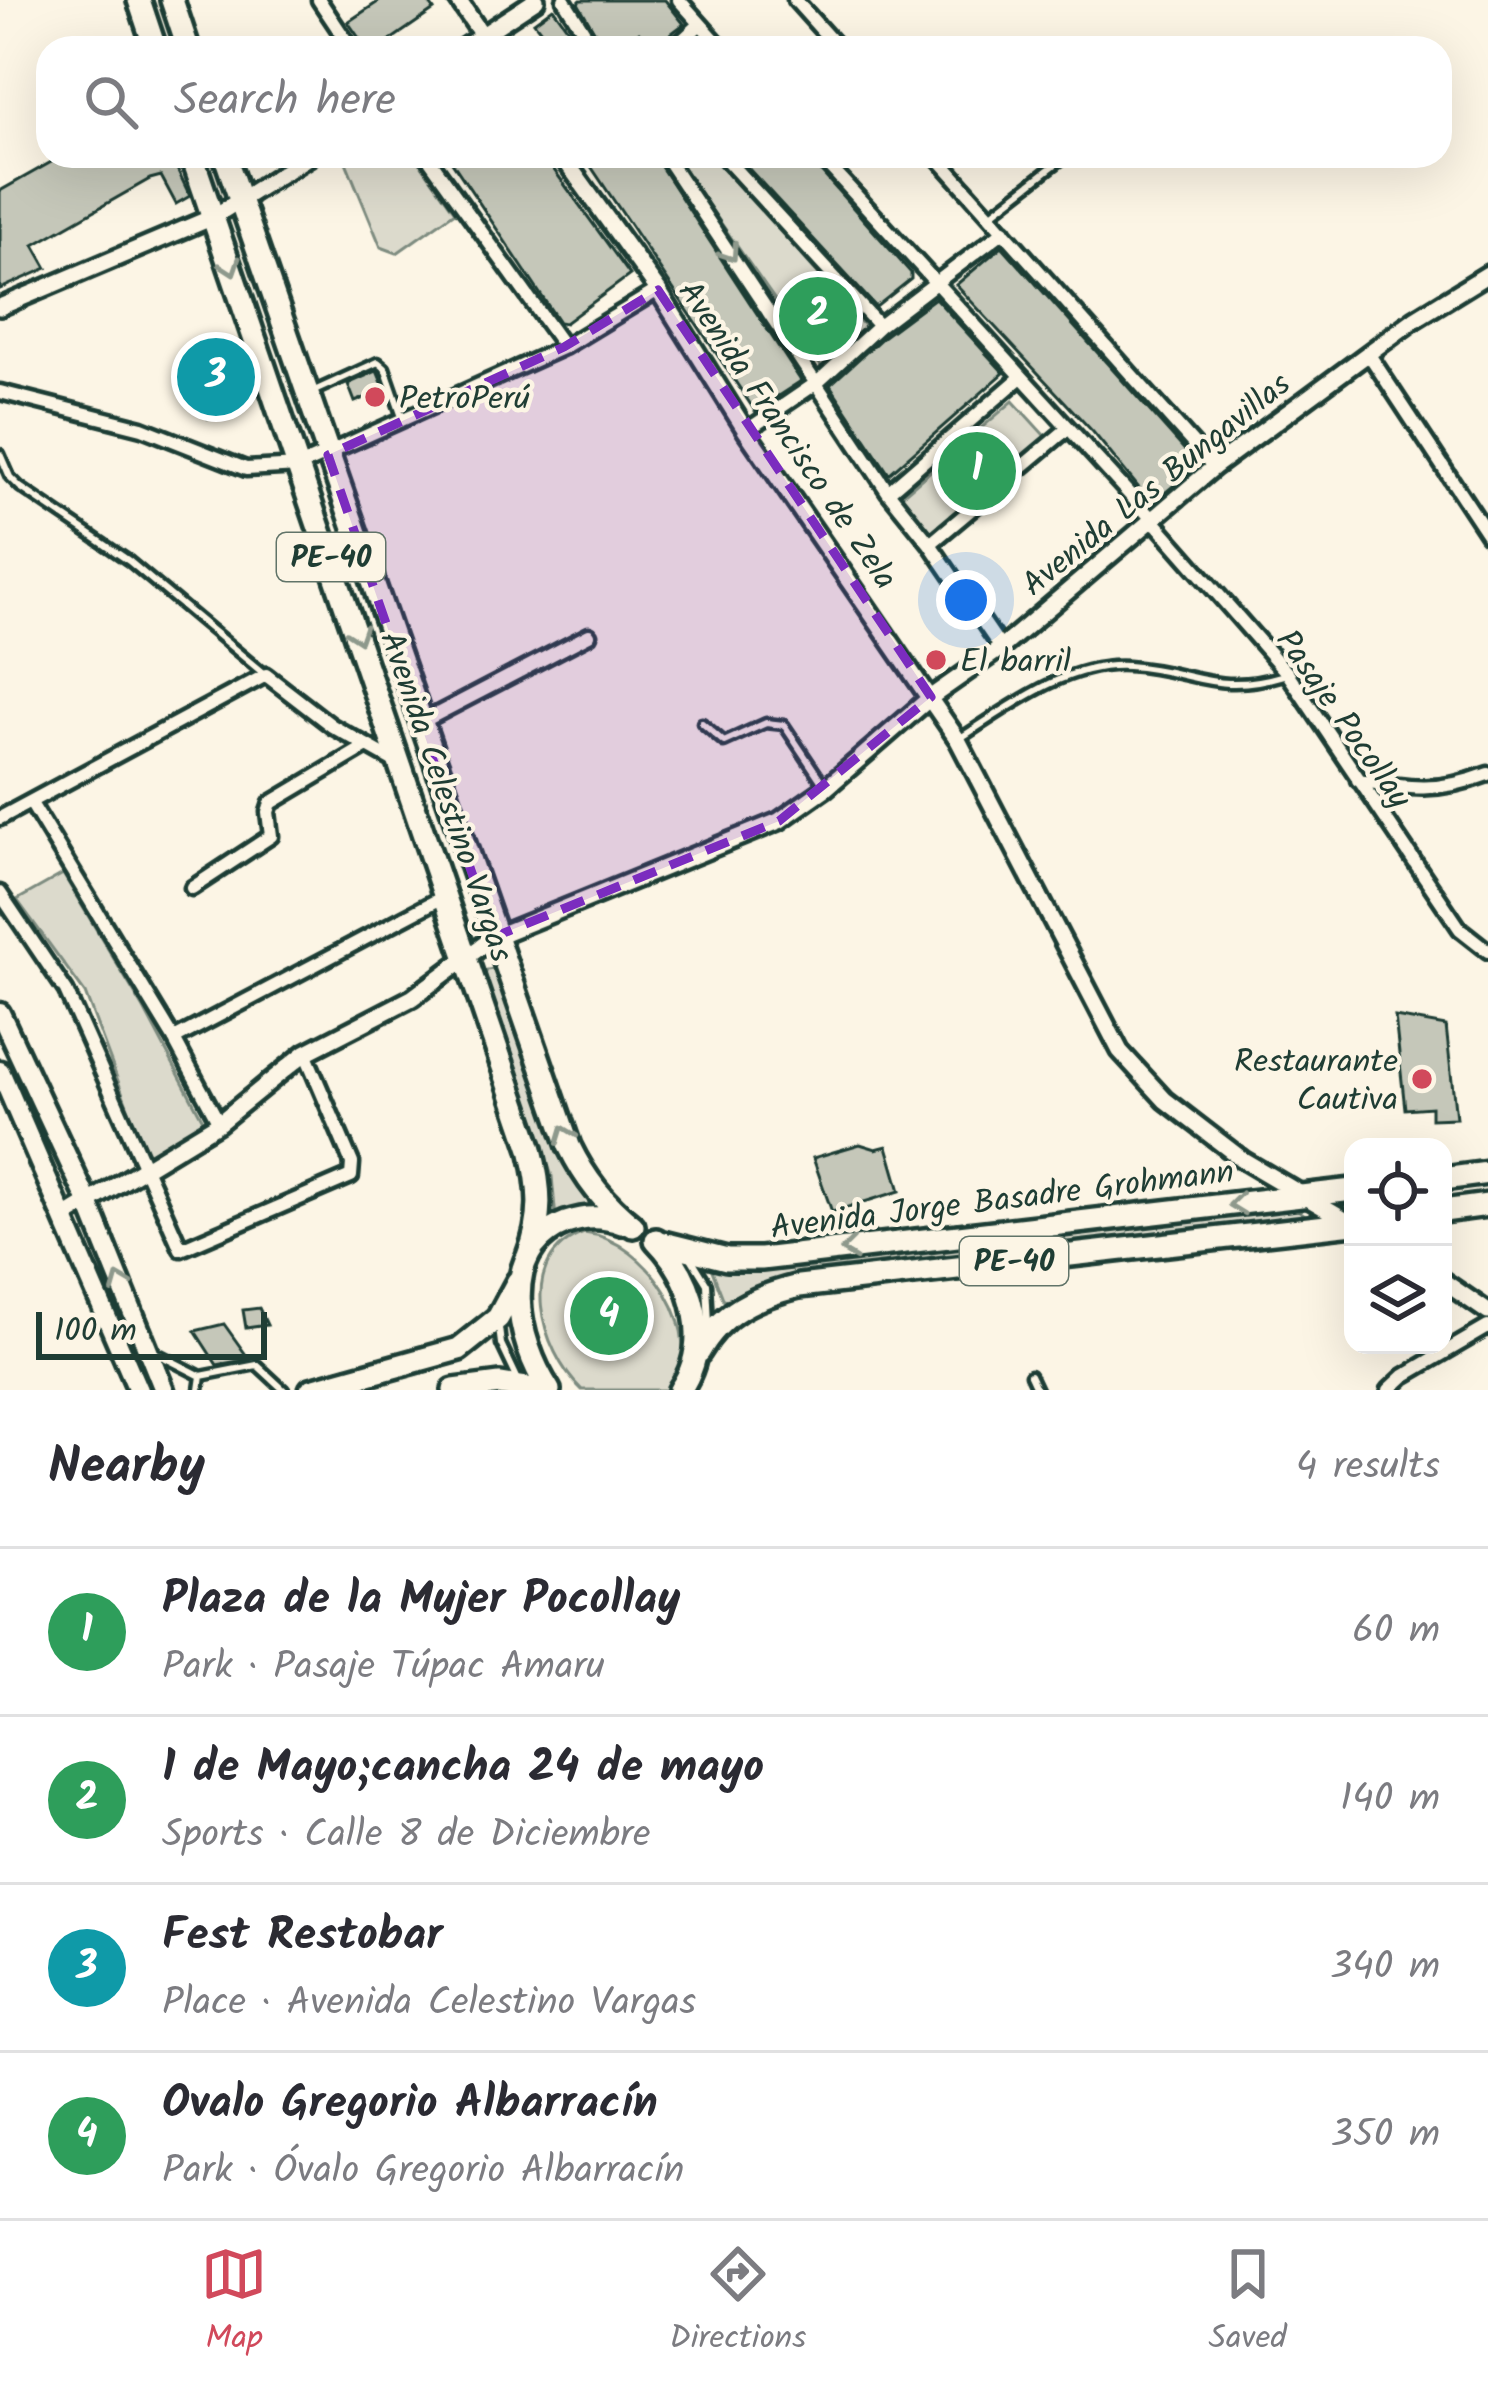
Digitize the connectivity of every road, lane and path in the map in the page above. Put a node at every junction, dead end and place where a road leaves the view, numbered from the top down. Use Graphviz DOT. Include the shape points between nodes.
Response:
graph roads {
  1 [pos="139,0"];
  2 [pos="172,0"];
  3 [pos="319,0"];
  4 [pos="458,0"];
  5 [pos="536,0"];
  6 [pos="564,0"];
  7 [pos="679,0"];
  8 [pos="795,0"];
  9 [pos="700,24"];
  10 [pos="151,36"];
  11 [pos="184,36"];
  12 [pos="343,36"];
  13 [pos="483,36"];
  14 [pos="493,36"];
  15 [pos="586,36"];
  16 [pos="687,36"];
  17 [pos="711,36"];
  18 [pos="827,36"];
  19 [pos="196,168"];
  20 [pos="229,168"];
  21 [pos="292,168"];
  22 [pos="436,168"];
  23 [pos="571,168"];
  24 [pos="672,168"];
  25 [pos="734,168"];
  26 [pos="831,168"];
  27 [pos="947,168"];
  28 [pos="1051,168"];
  29 [pos="241,202"];
  30 [pos="990,215"];
  31 [pos="213,217"];
  32 [pos="1004,231"];
  33 [pos="1488,274"];
  34 [pos="937,285"];
  35 [pos="658,290"];
  36 [pos="0,307"];
  37 [pos="879,326"];
  38 [pos="564,346"];
  39 [pos="1368,353"];
  40 [pos="1021,377"];
  41 [pos="818,382"];
  42 [pos="0,392"];
  43 [pos="307,394"];
  44 [pos="403,420"];
  45 [pos="1067,429"];
  46 [pos="746,431"];
  47 [pos="0,454"];
  48 [pos="328,455"];
  49 [pos="299,466"];
  50 [pos="1214,467"];
  51 [pos="888,492"];
  52 [pos="1152,519"];
  53 [pos="1488,535"];
  54 [pos="930,544"];
  55 [pos="589,634"];
  56 [pos="1001,647"];
  57 [pos="1288,674"];
  58 [pos="266,675"];
  59 [pos="931,697"];
  60 [pos="420,723"];
  61 [pos="701,723"];
  62 [pos="958,740"];
  63 [pos="367,746"];
  64 [pos="403,766"];
  65 [pos="1488,774"];
  66 [pos="1358,780"];
  67 [pos="826,788"];
  68 [pos="443,791"];
  69 [pos="415,802"];
  70 [pos="31,803"];
  71 [pos="0,818"];
  72 [pos="192,888"];
  73 [pos="0,893"];
  74 [pos="447,895"];
  75 [pos="494,938"];
  76 [pos="1488,951"];
  77 [pos="469,958"];
  78 [pos="0,1013"];
  79 [pos="174,1039"];
  80 [pos="305,1053"];
  81 [pos="0,1070"];
  82 [pos="219,1123"];
  83 [pos="144,1169"];
  84 [pos="1488,1173"];
  85 [pos="1452,1178"];
  86 [pos="1344,1191"];
  87 [pos="1301,1196"];
  88 [pos="88,1202"];
  89 [pos="1488,1205"];
  90 [pos="1452,1209"];
  91 [pos="66,1216"];
  92 [pos="1344,1219"];
  93 [pos="1344,1224"];
  94 [pos="633,1226"];
  95 [pos="659,1242"];
  96 [pos="682,1249"];
  97 [pos="524,1266"];
  98 [pos="1452,1287"];
  99 [pos="1488,1312"];
  100 [pos="498,1318"];
  101 [pos="1488,1327"];
  102 [pos="704,1343"];
  103 [pos="147,1349"];
  104 [pos="1030,1375"];
  105 [pos="201,1376"];
  106 [pos="530,1387"];
  107 [pos="138,1390"];
  108 [pos="164,1390"];
  109 [pos="199,1390"];
  110 [pos="284,1390"];
  111 [pos="311,1390"];
  112 [pos="454,1390"];
  113 [pos="549,1390"];
  114 [pos="680,1390"];
  115 [pos="1037,1390"];
  116 [pos="1389,1390"];
  1 -- 10 [label="highway"];
  2 -- 11 [label="highway"];
  3 -- 12 [label="street"];
  4 -- 13 [label="street"];
  5 -- 14 [label="street"];
  6 -- 15 [label="street"];
  7 -- 9 [label="street"];
  8 -- 18 [label="street"];
  9 -- 16 [label="street"];
  9 -- 17 [label="street"];
  19 -- 31 [label="highway, Avenida Celestino Vargas / PE-40"];
  20 -- 29 [label="highway, Avenida Celestino Vargas / PE-40"];
  21 -- 29 [label="street"];
  22 -- 38 [label="street"];
  23 -- 35 [label="street, Avenida Francisco de Zela"];
  24 -- 41 [label="street, one-way"];
  25 -- 37 [label="street"];
  26 -- 34 [label="street, Pasaje Pocollay"];
  27 -- 30 [label="street"];
  28 -- 30 [label="lane"];
  29 -- 31 [label="street"];
  29 -- 43 [label="highway, Avenida Celestino Vargas / PE-40"];
  30 -- 32 [label="street"];
  31 -- 36 [label="street"];
  31 -- 49 [label="highway, Avenida Celestino Vargas / PE-40, one-way"];
  32 -- 34 [label="street"];
  32 -- 50 [label="street"];
  33 -- 39 [label="street, Avenida Las Bungavillas"];
  34 -- 37 [label="street"];
  34 -- 40 [label="street, Pasaje Pocollay"];
  35 -- 38 [label="street"];
  35 -- 46 [label="street, Avenida Francisco de Zela"];
  37 -- 41 [label="street"];
  38 -- 44 [label="street"];
  39 -- 50 [label="street, Avenida Las Bungavillas"];
  39 -- 53 [label="street"];
  40 -- 45 [label="street, Pasaje Pocollay"];
  40 -- 51 [label="street"];
  41 -- 46 [label="street"];
  41 -- 51 [label="street"];
  42 -- 49 [label="street" via="142,428 246,469"];
  43 -- 44 [label="lane" via="379,362"];
  43 -- 48 [label="highway, Avenida Celestino Vargas / PE-40"];
  44 -- 48 [label="street"];
  45 -- 52 [label="street, Pasaje Pocollay"];
  45 -- 54 [label="street"];
  46 -- 59 [label="street, Avenida Francisco de Zela"];
  47 -- 58 [label="lane" via="20,487 129,561"];
  48 -- 49 [label="street"];
  48 -- 60 [label="highway, Avenida Celestino Vargas / PE-40"];
  49 -- 64 [label="highway, Avenida Celestino Vargas / PE-40, one-way"];
  50 -- 52 [label="street, Avenida Las Bungavillas"];
  51 -- 54 [label="street"];
  52 -- 56 [label="street, Avenida Las Bungavillas"];
  52 -- 57 [label="street, Pasaje Pocollay"];
  54 -- 56 [label="street"];
  55 -- 60 [label="street"];
  56 -- 59 [label="street, Avenida Las Bungavillas"];
  57 -- 62 [label="lane" via="1236,686 1125,665 1101,668 1030,694"];
  57 -- 66 [label="street, Pasaje Pocollay"];
  58 -- 63 [label="street"];
  58 -- 70 [label="street"];
  59 -- 62 [label="street, Avenida Francisco de Zela"];
  59 -- 67 [label="street, Avenida Las Bungavillas"];
  60 -- 68 [label="highway, Avenida Celestino Vargas / PE-40"];
  61 -- 67 [label="lane" via="724,742 766,723 784,725"];
  62 -- 87 [label="street, Avenida Francisco de Zela" via="1120,1051 1181,1114"];
  63 -- 64 [label="street"];
  63 -- 72 [label="street" via="272,803 271,836"];
  64 -- 69 [label="highway, Avenida Celestino Vargas / PE-40"];
  65 -- 66 [label="street" via="1428,790"];
  66 -- 76 [label="street, Pasaje Pocollay" via="1460,929"];
  67 -- 75 [label="street, Avenida Las Bungavillas" via="779,821"];
  68 -- 69 [label="highway"];
  68 -- 75 [label="highway, Avenida Celestino Vargas / PE-40"];
  69 -- 74 [label="highway, Avenida Celestino Vargas / PE-40"];
  70 -- 71 [label="street"];
  70 -- 79 [label="street"];
  73 -- 83 [label="street" via="67,991"];
  74 -- 77 [label="highway, Avenida Celestino Vargas / PE-40"];
  74 -- 79 [label="street"];
  75 -- 77 [label="street, Avenida Las Bungavillas"];
  94 -- 75 [label="highway, Avenida Celestino Vargas / PE-40, one-way" via="606,1204 568,1146"];
  77 -- 80 [label="street, Avenida Las Bungavillas" via="412,998"];
  77 -- 97 [label="highway, Avenida Celestino Vargas / PE-40" via="539,1182 538,1231"];
  78 -- 88 [label="main road"];
  79 -- 82 [label="street"];
  80 -- 82 [label="street, Avenida Las Bungavillas"];
  80 -- 83 [label="street" via="351,1176 181,1249"];
  81 -- 91 [label="main road"];
  82 -- 83 [label="street, Avenida Las Bungavillas"];
  83 -- 88 [label="street, Avenida Las Bungavillas"];
  84 -- 85 [label="highway"];
  86 -- 87 [label="highway, Avenida Jorge Basadre Grohmann / PE-40"];
  87 -- 92 [label="street, Avenida Francisco de Zela"];
  87 -- 96 [label="highway, Avenida Jorge Basadre Grohmann / PE-40, one-way" via="761,1259"];
  88 -- 91 [label="street, Avenida Las Bungavillas"];
  103 -- 88 [label="main road, one-way"];
  89 -- 90 [label="highway"];
  91 -- 107 [label="main road"];
  93 -- 102 [label="highway, Avenida Jorge Basadre Grohmann / PE-40" via="800,1286 750,1300"];
  94 -- 95 [label="highway"];
  94 -- 97 [label="highway" via="599,1216 554,1228"];
  95 -- 96 [label="highway, Avenida Jorge Basadre Grohmann / PE-40"];
  95 -- 102 [label="highway"];
  96 -- 102 [label="lane" via="707,1284"];
  97 -- 100 [label="highway"];
  97 -- 113 [label="highway" via="522,1333"];
  98 -- 99 [label="street"];
  100 -- 106 [label="lane" via="501,1344"];
  100 -- 111 [label="highway" via="459,1349"];
  101 -- 116 [label="street"];
  102 -- 114 [label="highway"];
  103 -- 105 [label="lane"];
  103 -- 108 [label="main road"];
  104 -- 115 [label="lane"];
  105 -- 109 [label="lane"];
  105 -- 110 [label="lane" via="256,1365"];
  106 -- 112 [label="highway"];
}
